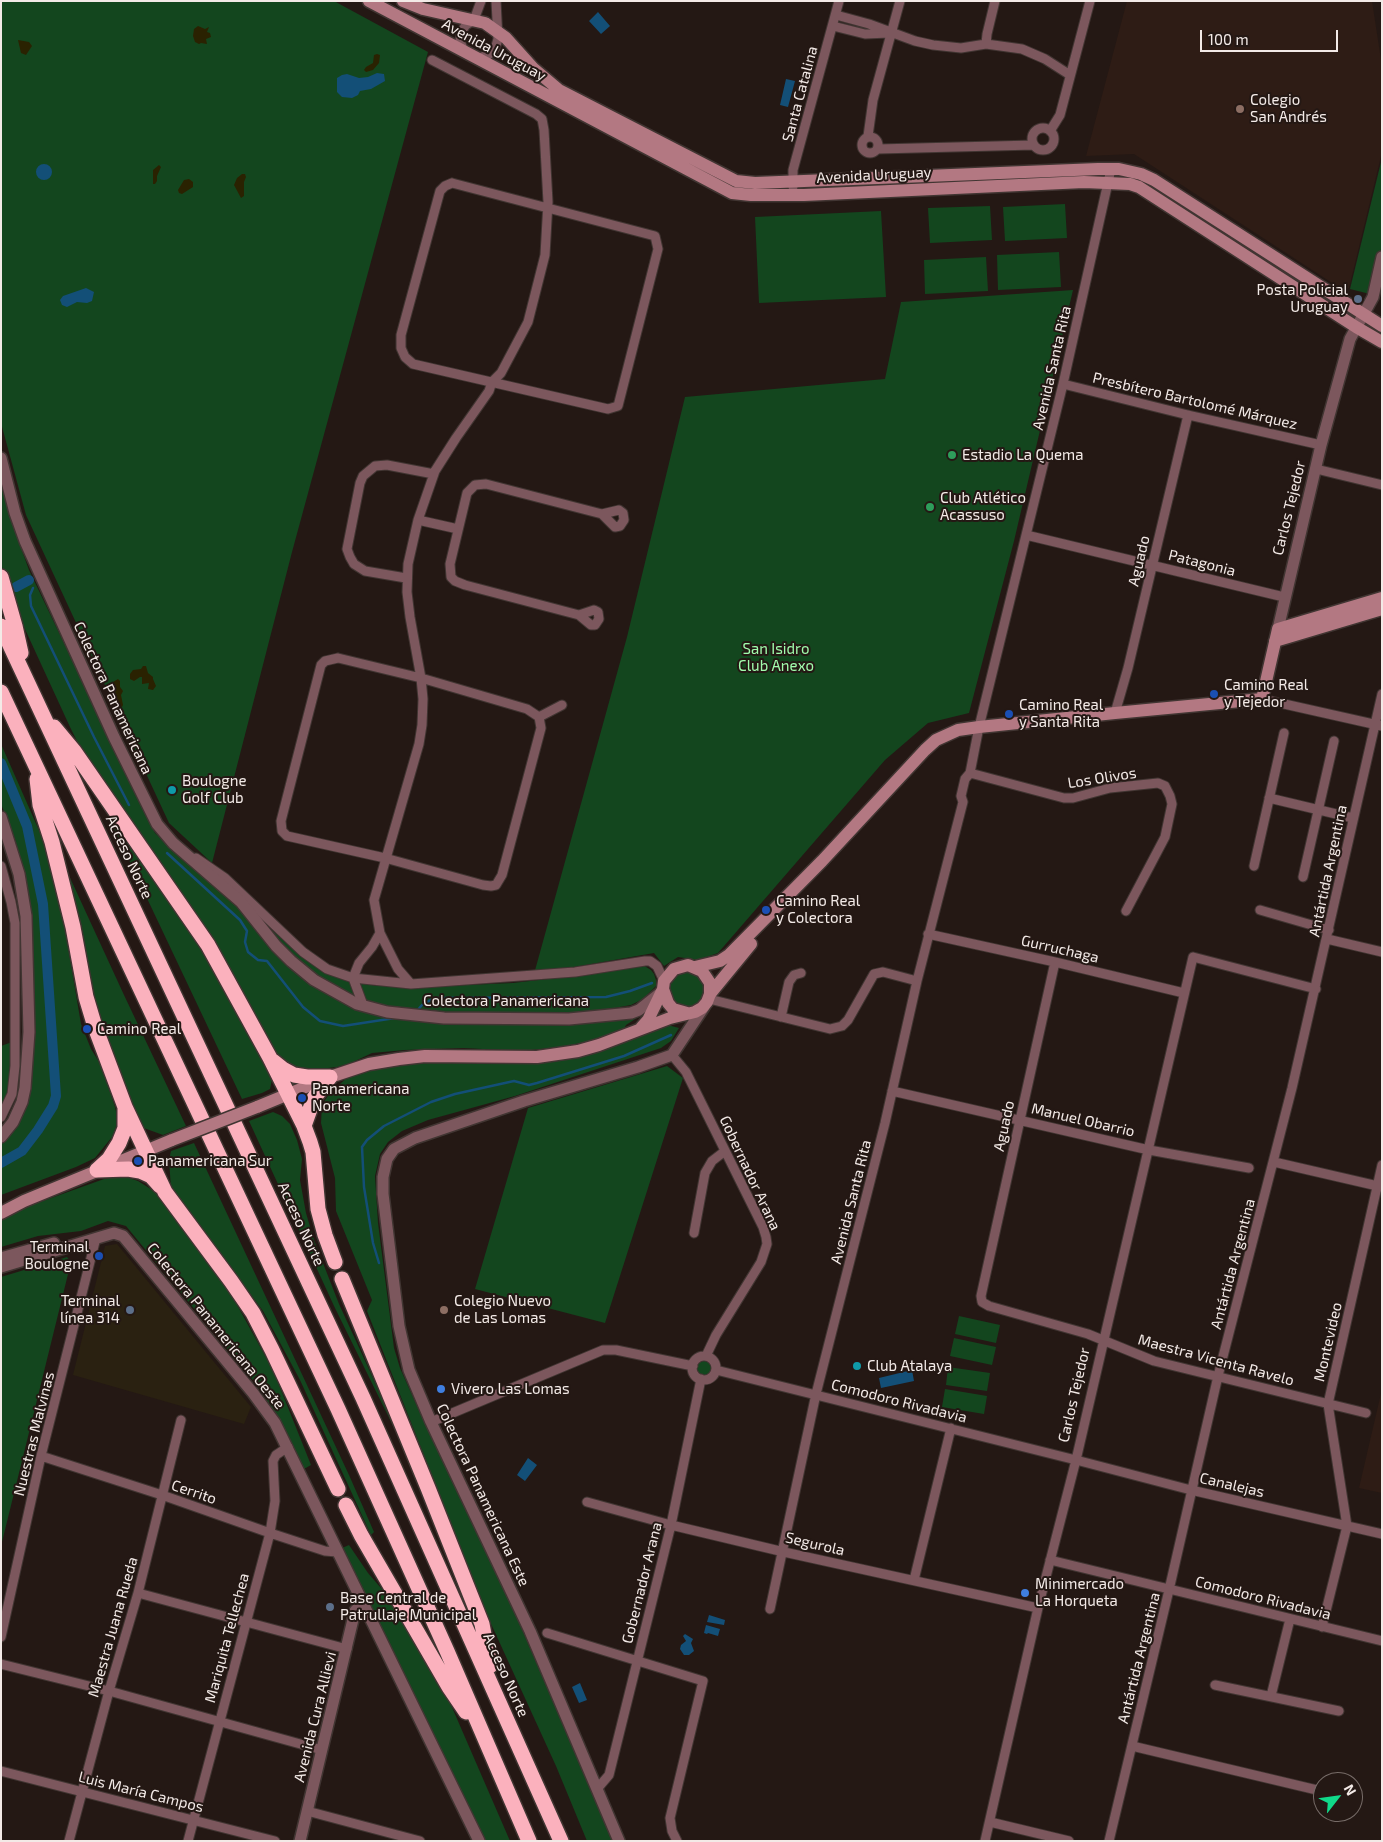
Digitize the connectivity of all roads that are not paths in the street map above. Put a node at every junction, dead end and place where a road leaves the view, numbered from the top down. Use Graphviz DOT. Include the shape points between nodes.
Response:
graph roads {
  1 [pos="369,1"];
  2 [pos="403,1"];
  3 [pos="481,1"];
  4 [pos="496,1"];
  5 [pos="839,1"];
  6 [pos="900,1"];
  7 [pos="995,1"];
  8 [pos="1090,1"];
  9 [pos="836,15"];
  10 [pos="474,20"];
  11 [pos="833,26"];
  12 [pos="496,29"];
  13 [pos="891,33"];
  14 [pos="986,44"];
  15 [pos="470,55"];
  16 [pos="432,60"];
  17 [pos="1070,75"];
  18 [pos="1050,131"];
  19 [pos="868,136"];
  20 [pos="1034,145"];
  21 [pos="878,149"];
  22 [pos="1110,175"];
  23 [pos="793,181"];
  24 [pos="793,195"];
  25 [pos="547,208"];
  26 [pos="1382,257"];
  27 [pos="1363,316"];
  28 [pos="1382,326"];
  29 [pos="1356,327"];
  30 [pos="1382,342"];
  31 [pos="492,382"];
  32 [pos="1063,384"];
  33 [pos="1188,415"];
  34 [pos="1321,446"];
  35 [pos="1,458"];
  36 [pos="1316,469"];
  37 [pos="434,474"];
  38 [pos="1382,485"];
  39 [pos="602,514"];
  40 [pos="418,520"];
  41 [pos="458,530"];
  42 [pos="1026,535"];
  43 [pos="1152,564"];
  44 [pos="1,577"];
  45 [pos="406,578"];
  46 [pos="1284,597"];
  47 [pos="1382,598"];
  48 [pos="1382,609"];
  49 [pos="579,614"];
  50 [pos="1,626"];
  51 [pos="1276,635"];
  52 [pos="421,678"];
  53 [pos="27,682"];
  54 [pos="1,692"];
  55 [pos="1382,694"];
  56 [pos="1262,699"];
  57 [pos="562,705"];
  58 [pos="40,711"];
  59 [pos="1115,713"];
  60 [pos="539,717"];
  61 [pos="1378,725"];
  62 [pos="979,727"];
  63 [pos="1284,733"];
  64 [pos="1334,741"];
  65 [pos="35,765"];
  66 [pos="969,775"];
  67 [pos="1269,798"];
  68 [pos="1318,809"];
  69 [pos="1,817"];
  70 [pos="1353,818"];
  71 [pos="173,843"];
  72 [pos="385,858"];
  73 [pos="822,861"];
  74 [pos="1,866"];
  75 [pos="1254,866"];
  76 [pos="1303,877"];
  77 [pos="1260,910"];
  78 [pos="1126,911"];
  79 [pos="380,933"];
  80 [pos="928,934"];
  81 [pos="1328,934"];
  82 [pos="1382,952"];
  83 [pos="1055,962"];
  84 [pos="695,967"];
  85 [pos="801,973"];
  86 [pos="353,978"];
  87 [pos="916,981"];
  88 [pos="411,984"];
  89 [pos="663,988"];
  90 [pos="1316,989"];
  91 [pos="1184,993"];
  92 [pos="709,998"];
  93 [pos="363,1005"];
  94 [pos="688,1013"];
  95 [pos="781,1017"];
  96 [pos="639,1029"];
  97 [pos="672,1055"];
  98 [pos="270,1058"];
  99 [pos="330,1077"];
  100 [pos="892,1091"];
  101 [pos="288,1095"];
  102 [pos="125,1107"];
  103 [pos="1,1117"];
  104 [pos="1020,1120"];
  105 [pos="304,1126"];
  106 [pos="1,1137"];
  107 [pos="146,1150"];
  108 [pos="725,1150"];
  109 [pos="1149,1150"];
  110 [pos="1274,1162"];
  111 [pos="1382,1165"];
  112 [pos="1249,1168"];
  113 [pos="97,1170"];
  114 [pos="1379,1187"];
  115 [pos="165,1192"];
  116 [pos="24,1201"];
  117 [pos="1,1205"];
  118 [pos="1,1213"];
  119 [pos="694,1233"];
  120 [pos="96,1238"];
  121 [pos="1,1258"];
  122 [pos="335,1262"];
  123 [pos="1,1267"];
  124 [pos="342,1280"];
  125 [pos="982,1296"];
  126 [pos="1103,1341"];
  127 [pos="706,1356"];
  128 [pos="693,1366"];
  129 [pos="716,1370"];
  130 [pos="1218,1376"];
  131 [pos="701,1379"];
  132 [pos="816,1394"];
  133 [pos="1328,1404"];
  134 [pos="1366,1413"];
  135 [pos="181,1420"];
  136 [pos="431,1422"];
  137 [pos="951,1428"];
  138 [pos="288,1447"];
  139 [pos="41,1456"];
  140 [pos="1076,1460"];
  141 [pos="338,1489"];
  142 [pos="1191,1490"];
  143 [pos="162,1495"];
  144 [pos="587,1502"];
  145 [pos="346,1505"];
  146 [pos="671,1524"];
  147 [pos="1347,1526"];
  148 [pos="270,1533"];
  149 [pos="1382,1534"];
  150 [pos="337,1552"];
  151 [pos="784,1552"];
  152 [pos="1050,1560"];
  153 [pos="914,1580"];
  154 [pos="1169,1590"];
  155 [pos="138,1592"];
  156 [pos="362,1603"];
  157 [pos="1038,1608"];
  158 [pos="770,1609"];
  159 [pos="1290,1619"];
  160 [pos="245,1623"];
  161 [pos="1322,1627"];
  162 [pos="546,1633"];
  163 [pos="1,1637"];
  164 [pos="1382,1641"];
  165 [pos="347,1649"];
  166 [pos="637,1660"];
  167 [pos="1,1664"];
  168 [pos="1215,1685"];
  169 [pos="109,1691"];
  170 [pos="495,1692"];
  171 [pos="1271,1696"];
  172 [pos="1339,1711"];
  173 [pos="220,1721"];
  174 [pos="486,1740"];
  175 [pos="1132,1746"];
  176 [pos="322,1750"];
  177 [pos="1,1771"];
  178 [pos="598,1789"];
  179 [pos="1313,1789"];
  180 [pos="82,1791"];
  181 [pos="308,1812"];
  182 [pos="194,1819"];
  183 [pos="990,1822"];
  184 [pos="69,1841"];
  185 [pos="188,1841"];
  186 [pos="275,1841"];
  187 [pos="300,1841"];
  188 [pos="420,1841"];
  189 [pos="479,1841"];
  190 [pos="529,1841"];
  191 [pos="561,1841"];
  192 [pos="619,1841"];
  193 [pos="677,1841"];
  194 [pos="985,1841"];
  195 [pos="1070,1841"];
  196 [pos="1108,1841"];
  1 -- 15 [label="main road, Avenida Uruguay"];
  2 -- 10 [label="main road, Avenida Uruguay" via="423,9"];
  3 -- 10 [label="street"];
  4 -- 12 [label="street"];
  5 -- 9 [label="street, Santa Catalina"];
  6 -- 13 [label="street"];
  7 -- 14 [label="street"];
  8 -- 17 [label="street"];
  9 -- 11 [label="street, Santa Catalina"];
  9 -- 13 [label="street"];
  10 -- 12 [label="main road, Avenida Uruguay"];
  10 -- 15 [label="street" via="461,32 463,49"];
  11 -- 13 [label="street" via="865,34"];
  11 -- 23 [label="street, Santa Catalina" via="793,170"];
  12 -- 15 [label="street" via="498,40 495,49 479,58"];
  12 -- 23 [label="main road, Avenida Uruguay" via="559,90 727,177 746,182"];
  13 -- 14 [label="street" via="949,48"];
  13 -- 19 [label="street" via="873,100"];
  14 -- 17 [label="street" via="1032,53"];
  15 -- 24 [label="main road, Avenida Uruguay" via="725,190 740,195"];
  16 -- 25 [label="street" via="542,118"];
  17 -- 18 [label="street" via="1060,114"];
  18 -- 20 [label="street" via="1036,131"];
  18 -- 20 [label="street" via="1054,136 1052,146 1042,150"];
  19 -- 21 [label="street" via="878,141"];
  19 -- 21 [label="street" via="862,142 864,150 871,153"];
  20 -- 21 [label="street"];
  22 -- 23 [label="main road, Avenida Uruguay"];
  22 -- 24 [label="main road, Avenida Uruguay"];
  22 -- 27 [label="main road, Avenida Uruguay" via="1132,171 1154,180"];
  22 -- 29 [label="main road, Avenida Uruguay" via="1140,187"];
  22 -- 32 [label="street, Avenida Santa Rita"];
  23 -- 24 [label="street, Santa Catalina"];
  25 -- 31 [label="street" via="545,255 528,322 501,372"];
  25 -- 31 [label="street" via="452,183 440,191 401,335 401,348 413,364"];
  25 -- 31 [label="street" via="650,234 657,242 658,249 621,397 618,406 608,410"];
  26 -- 27 [label="street, Carlos Tejedor" via="1373,297"];
  27 -- 28 [label="main road, Avenida Uruguay"];
  27 -- 29 [label="street, Carlos Tejedor"];
  29 -- 30 [label="main road, Avenida Uruguay"];
  29 -- 34 [label="street, Carlos Tejedor"];
  31 -- 37 [label="street"];
  32 -- 33 [label="street, Presbítero Bartolomé Márquez"];
  32 -- 42 [label="street, Avenida Santa Rita"];
  33 -- 34 [label="street, Presbítero Bartolomé Márquez"];
  33 -- 43 [label="street, Aguado"];
  34 -- 36 [label="street, Carlos Tejedor"];
  35 -- 71 [label="street, Colectora Panamericana" via="25,541 138,788 157,824"];
  36 -- 38 [label="street"];
  36 -- 46 [label="street, Carlos Tejedor"];
  37 -- 40 [label="street"];
  37 -- 45 [label="street" via="387,465 375,466 360,483 347,549 350,557 365,571"];
  39 -- 41 [label="street" via="481,483 467,493"];
  40 -- 41 [label="street"];
  40 -- 45 [label="street"];
  41 -- 49 [label="street" via="449,571 455,581"];
  42 -- 43 [label="street, Patagonia"];
  42 -- 62 [label="street, Avenida Santa Rita"];
  43 -- 46 [label="street, Patagonia"];
  43 -- 59 [label="street, Aguado"];
  44 -- 53 [label="highway"];
  45 -- 52 [label="street"];
  46 -- 51 [label="street, Carlos Tejedor"];
  47 -- 51 [label="main road"];
  48 -- 51 [label="main road"];
  50 -- 53 [label="highway, Acceso Norte"];
  51 -- 56 [label="main road, Carlos Tejedor"];
  52 -- 60 [label="street" via="527,709"];
  52 -- 72 [label="street" via="423,699 419,744"];
  52 -- 72 [label="street" via="338,658 325,661 281,821 282,831 287,836"];
  53 -- 58 [label="highway, Acceso Norte"];
  54 -- 65 [label="highway"];
  55 -- 61 [label="street, Antártida Argentina"];
  56 -- 59 [label="main road"];
  56 -- 61 [label="street"];
  57 -- 60 [label="street"];
  58 -- 98 [label="highway" via="74,751 208,945"];
  58 -- 170 [label="highway, Acceso Norte" via="363,1398"];
  59 -- 62 [label="main road"];
  60 -- 72 [label="street" via="540,728 531,764 502,875 496,885 483,885"];
  61 -- 70 [label="street, Antártida Argentina"];
  62 -- 66 [label="street, Avenida Santa Rita"];
  62 -- 73 [label="main road" via="958,730 936,740"];
  63 -- 67 [label="street"];
  64 -- 68 [label="street"];
  65 -- 102 [label="highway" via="40,806 73,927 87,1002"];
  65 -- 174 [label="highway" via="338,1409"];
  66 -- 78 [label="street, Los Olivos" via="1064,798 1110,788 1158,783 1165,786 1172,804 1165,837"];
  66 -- 80 [label="street, Avenida Santa Rita" via="965,779 961,796 963,802"];
  67 -- 68 [label="street"];
  67 -- 75 [label="street"];
  68 -- 70 [label="street"];
  68 -- 76 [label="street"];
  69 -- 106 [label="street" via="19,874 26,916 28,1032 22,1102 13,1122"];
  70 -- 81 [label="street, Antártida Argentina"];
  71 -- 86 [label="street" via="225,878 303,952 327,969"];
  71 -- 93 [label="street, Colectora Panamericana" via="241,902 291,961 314,980"];
  72 -- 79 [label="street" via="374,900"];
  73 -- 84 [label="main road" via="729,955 720,961"];
  73 -- 92 [label="main road"];
  74 -- 103 [label="street" via="11,902 16,941 15,1066 12,1094"];
  77 -- 81 [label="street"];
  79 -- 86 [label="street"];
  79 -- 88 [label="street" via="398,969"];
  80 -- 83 [label="street, Gurruchaga"];
  80 -- 87 [label="street, Avenida Santa Rita"];
  81 -- 82 [label="street"];
  81 -- 90 [label="street, Antártida Argentina"];
  83 -- 91 [label="street, Gurruchaga"];
  83 -- 104 [label="street, Aguado"];
  84 -- 89 [label="main road" via="674,969"];
  84 -- 92 [label="main road" via="707,976"];
  85 -- 95 [label="street" via="794,975 789,982"];
  86 -- 88 [label="street"];
  86 -- 93 [label="street"];
  87 -- 95 [label="street" via="882,972 874,974 842,1026 830,1028"];
  87 -- 100 [label="street, Avenida Santa Rita"];
  88 -- 89 [label="street" via="575,972 650,961 657,966"];
  89 -- 93 [label="street, Colectora Panamericana" via="639,1010 569,1019 444,1018 387,1012"];
  89 -- 94 [label="main road" via="668,1003 680,1012"];
  89 -- 96 [label="main road" via="648,1020"];
  90 -- 91 [label="street, Carlos Tejedor" via="1193,957"];
  90 -- 110 [label="street, Antártida Argentina"];
  91 -- 109 [label="street, Carlos Tejedor"];
  92 -- 94 [label="main road" via="695,1012"];
  92 -- 95 [label="street"];
  92 -- 97 [label="street"];
  94 -- 96 [label="main road"];
  96 -- 99 [label="main road" via="599,1045 557,1054 516,1058 425,1056 369,1064"];
  97 -- 108 [label="street, Gobernador Arana" via="686,1072"];
  97 -- 136 [label="street, Colectora Panamericana Este" via="415,1138 394,1149 387,1159 383,1185 399,1326 409,1370"];
  98 -- 99 [label="highway" via="294,1075"];
  98 -- 101 [label="highway"];
  99 -- 101 [label="main road"];
  99 -- 105 [label="highway" via="314,1098"];
  100 -- 104 [label="street, Manuel Obarrio"];
  100 -- 132 [label="street, Avenida Santa Rita"];
  101 -- 105 [label="highway"];
  101 -- 107 [label="main road, bridge"];
  102 -- 107 [label="highway"];
  102 -- 113 [label="highway" via="119,1143"];
  104 -- 109 [label="street, Manuel Obarrio"];
  104 -- 125 [label="street, Aguado"];
  105 -- 122 [label="highway" via="313,1152 318,1208"];
  107 -- 113 [label="main road"];
  107 -- 115 [label="highway"];
  108 -- 119 [label="street" via="712,1160 704,1173"];
  108 -- 127 [label="street, Gobernador Arana" via="763,1227 767,1244 761,1262"];
  109 -- 112 [label="street, Manuel Obarrio"];
  109 -- 126 [label="street, Carlos Tejedor"];
  110 -- 114 [label="street"];
  110 -- 130 [label="street, Antártida Argentina"];
  111 -- 114 [label="street, Montevideo"];
  113 -- 115 [label="highway" via="140,1170 151,1176"];
  113 -- 116 [label="main road"];
  114 -- 133 [label="street, Montevideo"];
  115 -- 141 [label="highway" via="252,1313"];
  116 -- 117 [label="main road"];
  116 -- 118 [label="main road"];
  120 -- 121 [label="street" via="59,1241"];
  120 -- 123 [label="street"];
  120 -- 138 [label="street, Colectora Panamericana Oeste" via="114,1233 123,1236 254,1393"];
  120 -- 139 [label="street, Nuestras Malvinas"];
  124 -- 170 [label="highway" via="482,1624"];
  125 -- 126 [label="street, Maestra Vicenta Ravelo" via="982,1302 989,1306"];
  126 -- 130 [label="street, Maestra Vicenta Ravelo" via="1154,1361"];
  126 -- 140 [label="street, Carlos Tejedor"];
  127 -- 128 [label="street" via="696,1359"];
  127 -- 129 [label="street" via="715,1363"];
  128 -- 131 [label="street"];
  128 -- 136 [label="street" via="604,1350"];
  129 -- 131 [label="street" via="709,1378"];
  129 -- 132 [label="street, Comodoro Rivadavia"];
  130 -- 133 [label="street, Maestra Vicenta Ravelo"];
  130 -- 142 [label="street, Antártida Argentina"];
  131 -- 146 [label="street, Gobernador Arana"];
  132 -- 137 [label="street, Comodoro Rivadavia"];
  132 -- 151 [label="street, Avenida Santa Rita"];
  133 -- 134 [label="street, Maestra Vicenta Ravelo"];
  133 -- 147 [label="street, Montevideo"];
  135 -- 143 [label="street, Maestra Juana Rueda"];
  136 -- 178 [label="street, Colectora Panamericana Este" via="530,1631"];
  137 -- 140 [label="street, Comodoro Rivadavia"];
  137 -- 153 [label="street"];
  138 -- 148 [label="street, Mariquita Tellechea" via="273,1461 275,1502"];
  138 -- 150 [label="street, Colectora Panamericana Oeste"];
  139 -- 143 [label="street, Cerrito"];
  139 -- 163 [label="street, Nuestras Malvinas"];
  140 -- 142 [label="street, Canalejas"];
  140 -- 152 [label="street, Carlos Tejedor"];
  142 -- 147 [label="street, Canalejas"];
  142 -- 154 [label="street, Antártida Argentina"];
  143 -- 148 [label="street, Cerrito"];
  143 -- 155 [label="street, Maestra Juana Rueda"];
  144 -- 146 [label="street, Segurola"];
  145 -- 174 [label="highway" via="449,1687"];
  146 -- 151 [label="street, Segurola"];
  146 -- 166 [label="street, Gobernador Arana"];
  147 -- 149 [label="street, Canalejas"];
  147 -- 161 [label="street"];
  148 -- 150 [label="street, Cerrito"];
  148 -- 160 [label="street, Mariquita Tellechea"];
  150 -- 156 [label="street, Colectora Panamericana Oeste"];
  151 -- 153 [label="street, Segurola"];
  151 -- 158 [label="street, Avenida Santa Rita"];
  152 -- 154 [label="street, Comodoro Rivadavia"];
  152 -- 157 [label="street, Carlos Tejedor"];
  153 -- 157 [label="street, Segurola"];
  154 -- 159 [label="street, Comodoro Rivadavia"];
  154 -- 175 [label="street, Antártida Argentina"];
  155 -- 160 [label="street"];
  155 -- 169 [label="street, Maestra Juana Rueda"];
  156 -- 165 [label="street, Avenida Cura Allievi" via="355,1611"];
  156 -- 189 [label="street, Colectora Panamericana Oeste"];
  157 -- 183 [label="street, Carlos Tejedor"];
  159 -- 161 [label="street, Comodoro Rivadavia"];
  159 -- 171 [label="street"];
  160 -- 165 [label="street"];
  160 -- 173 [label="street, Mariquita Tellechea"];
  161 -- 164 [label="street, Comodoro Rivadavia"];
  162 -- 166 [label="street"];
  165 -- 176 [label="street, Avenida Cura Allievi"];
  166 -- 178 [label="street, Gobernador Arana" via="608,1775"];
  166 -- 193 [label="street" via="703,1681 670,1818"];
  167 -- 169 [label="street"];
  168 -- 171 [label="street"];
  169 -- 173 [label="street"];
  169 -- 180 [label="street, Maestra Juana Rueda"];
  170 -- 191 [label="highway, Acceso Norte"];
  171 -- 172 [label="street"];
  173 -- 176 [label="street"];
  173 -- 182 [label="street, Mariquita Tellechea"];
  174 -- 190 [label="highway"];
  175 -- 179 [label="street"];
  175 -- 196 [label="street, Antártida Argentina"];
  176 -- 181 [label="street, Avenida Cura Allievi"];
  177 -- 180 [label="street, Luis María Campos"];
  178 -- 192 [label="street, Colectora Panamericana Este"];
  180 -- 182 [label="street, Luis María Campos"];
  180 -- 184 [label="street, Maestra Juana Rueda"];
  181 -- 187 [label="street, Avenida Cura Allievi"];
  181 -- 188 [label="street"];
  182 -- 185 [label="street, Mariquita Tellechea"];
  182 -- 186 [label="street, Luis María Campos"];
  183 -- 194 [label="street, Carlos Tejedor"];
  183 -- 195 [label="street"];
}
